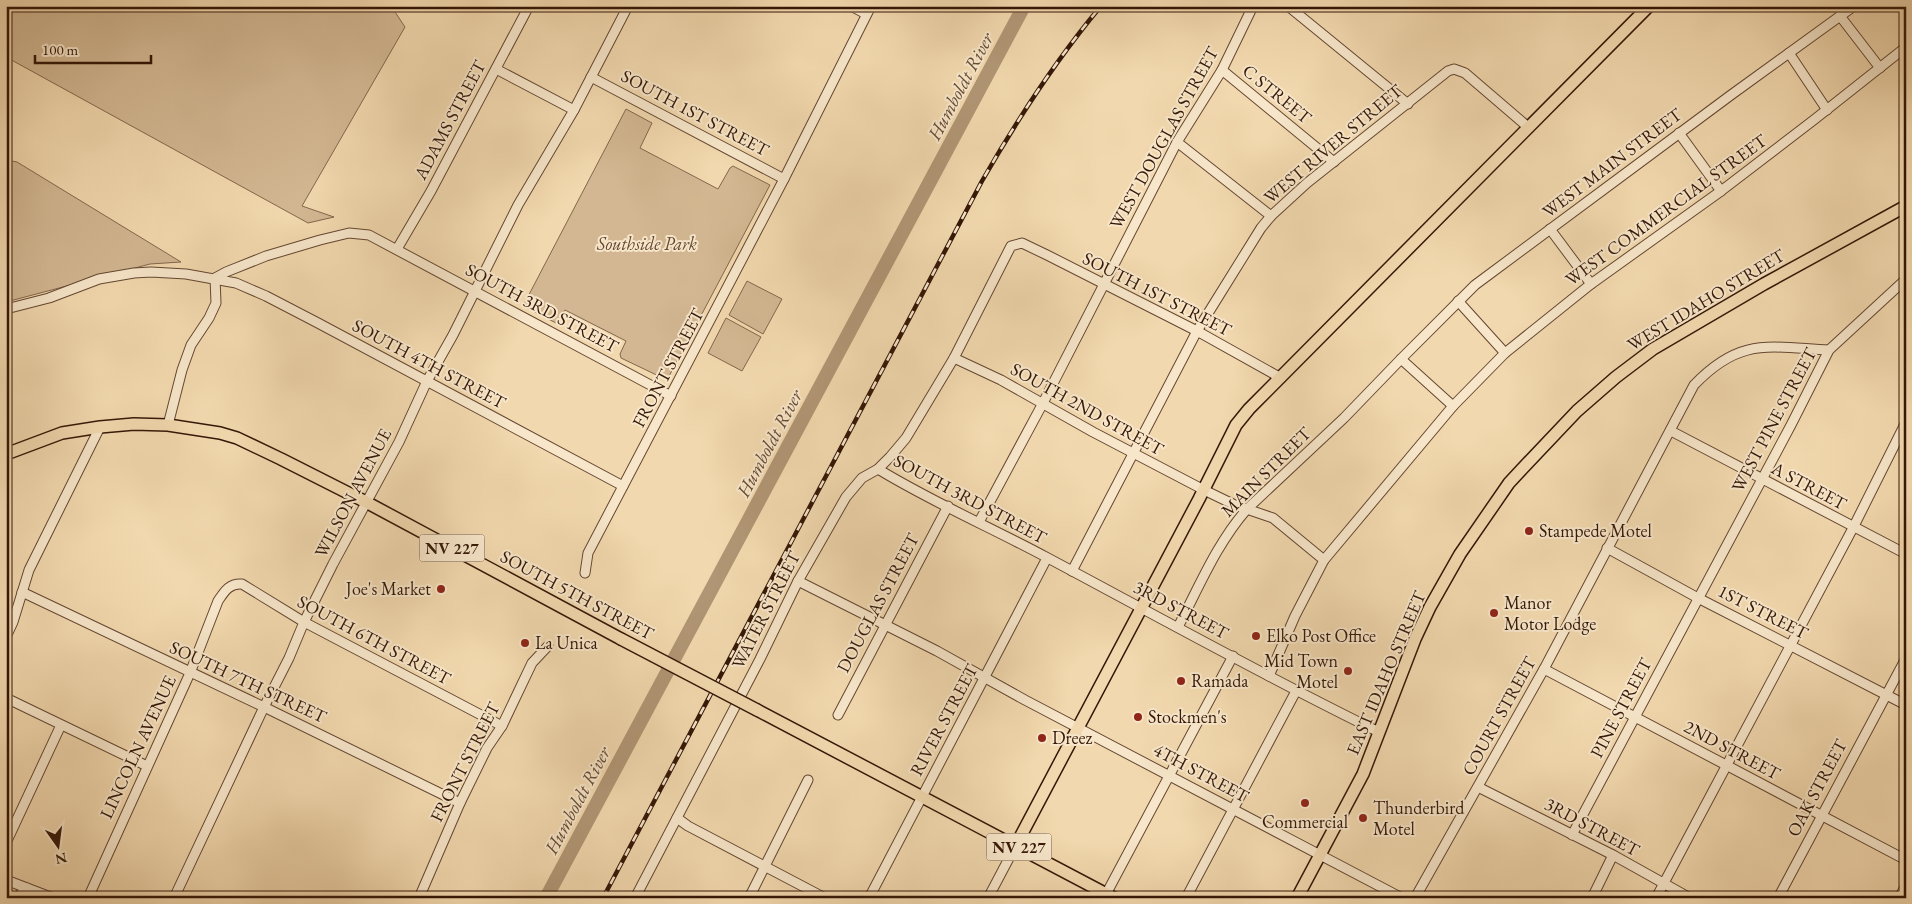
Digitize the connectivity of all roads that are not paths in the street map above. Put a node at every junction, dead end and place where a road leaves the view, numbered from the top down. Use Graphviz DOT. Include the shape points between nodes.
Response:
graph roads {
  1 [pos="529,6"];
  2 [pos="628,6"];
  3 [pos="851,6"];
  4 [pos="1253,6"];
  5 [pos="1288,6"];
  6 [pos="1649,6"];
  7 [pos="1854,6"];
  8 [pos="868,10"];
  9 [pos="1840,16"];
  10 [pos="1906,47"];
  11 [pos="1789,53"];
  12 [pos="1880,68"];
  13 [pos="496,69"];
  14 [pos="1222,70"];
  15 [pos="591,77"];
  16 [pos="1408,104"];
  17 [pos="574,110"];
  18 [pos="1827,110"];
  19 [pos="1528,127"];
  20 [pos="1679,133"];
  21 [pos="1177,142"];
  22 [pos="1334,162"];
  23 [pos="784,178"];
  24 [pos="1721,191"];
  25 [pos="1906,206"];
  26 [pos="1271,216"];
  27 [pos="1550,229"];
  28 [pos="1017,243"];
  29 [pos="397,249"];
  30 [pos="215,278"];
  31 [pos="1906,279"];
  32 [pos="1103,284"];
  33 [pos="1591,284"];
  34 [pos="475,290"];
  35 [pos="1458,301"];
  36 [pos="6,309"];
  37 [pos="1197,332"];
  38 [pos="1829,350"];
  39 [pos="1505,353"];
  40 [pos="954,358"];
  41 [pos="1401,359"];
  42 [pos="1281,378"];
  43 [pos="427,382"];
  44 [pos="671,396"];
  45 [pos="1043,403"];
  46 [pos="1452,406"];
  47 [pos="1906,422"];
  48 [pos="168,425"];
  49 [pos="100,427"];
  50 [pos="1670,431"];
  51 [pos="6,454"];
  52 [pos="1134,454"];
  53 [pos="878,469"];
  54 [pos="1522,469"];
  55 [pos="1761,479"];
  56 [pos="624,486"];
  57 [pos="1204,490"];
  58 [pos="366,502"];
  59 [pos="948,506"];
  60 [pos="1247,510"];
  61 [pos="979,522"];
  62 [pos="1854,528"];
  63 [pos="1606,548"];
  64 [pos="1906,554"];
  65 [pos="1047,558"];
  66 [pos="1324,560"];
  67 [pos="1072,571"];
  68 [pos="585,573"];
  69 [pos="798,581"];
  70 [pos="232,585"];
  71 [pos="22,592"];
  72 [pos="1698,598"];
  73 [pos="1142,608"];
  74 [pos="304,622"];
  75 [pos="886,624"];
  76 [pos="1178,627"];
  77 [pos="6,637"];
  78 [pos="1791,644"];
  79 [pos="548,646"];
  80 [pos="1233,656"];
  81 [pos="1906,658"];
  82 [pos="1544,669"];
  83 [pos="190,673"];
  84 [pos="1269,676"];
  85 [pos="985,678"];
  86 [pos="1296,691"];
  87 [pos="1885,694"];
  88 [pos="6,698"];
  89 [pos="1906,705"];
  90 [pos="264,707"];
  91 [pos="838,716"];
  92 [pos="1635,716"];
  93 [pos="61,726"];
  94 [pos="502,726"];
  95 [pos="1078,727"];
  96 [pos="1379,732"];
  97 [pos="147,766"];
  98 [pos="1726,766"];
  99 [pos="1169,775"];
  100 [pos="808,780"];
  101 [pos="1478,787"];
  102 [pos="923,796"];
  103 [pos="460,803"];
  104 [pos="1235,809"];
  105 [pos="1821,815"];
  106 [pos="677,818"];
  107 [pos="1572,835"];
  108 [pos="6,843"];
  109 [pos="1016,845"];
  110 [pos="1320,855"];
  111 [pos="1613,856"];
  112 [pos="1906,860"];
  113 [pos="766,866"];
  114 [pos="6,880"];
  115 [pos="1664,884"];
  116 [pos="1906,885"];
  117 [pos="26,888"];
  118 [pos="1108,896"];
  119 [pos="18,898"];
  120 [pos="53,898"];
  121 [pos="88,898"];
  122 [pos="174,898"];
  123 [pos="419,898"];
  124 [pos="635,898"];
  125 [pos="749,898"];
  126 [pos="825,898"];
  127 [pos="869,898"];
  128 [pos="988,898"];
  129 [pos="1186,898"];
  130 [pos="1297,898"];
  131 [pos="1402,898"];
  132 [pos="1415,898"];
  133 [pos="1592,898"];
  134 [pos="1656,898"];
  135 [pos="1690,898"];
  136 [pos="1778,898"];
  137 [pos="1899,898"];
  1 -- 13 [label="street, ADAMS STREET"];
  2 -- 15 [label="street, WILSON AVENUE"];
  3 -- 8 [label="street"];
  4 -- 14 [label="street, WEST DOUGLAS STREET"];
  5 -- 16 [label="street"];
  6 -- 19 [label="main road"];
  7 -- 9 [label="street, WEST MAIN STREET"];
  8 -- 23 [label="street, FRONT STREET"];
  9 -- 11 [label="street, WEST MAIN STREET"];
  9 -- 12 [label="street"];
  10 -- 12 [label="street, WEST COMMERCIAL STREET"];
  11 -- 18 [label="street"];
  11 -- 20 [label="street, WEST MAIN STREET"];
  12 -- 18 [label="street, WEST COMMERCIAL STREET"];
  13 -- 17 [label="street"];
  13 -- 29 [label="street, ADAMS STREET"];
  14 -- 21 [label="street, WEST DOUGLAS STREET"];
  14 -- 22 [label="street, C STREET"];
  15 -- 17 [label="street, WILSON AVENUE"];
  15 -- 23 [label="street, SOUTH 1ST STREET"];
  16 -- 19 [label="street, WEST RIVER STREET" via="1440,76 1454,69 1465,73"];
  16 -- 22 [label="street, WEST RIVER STREET"];
  17 -- 34 [label="street, WILSON AVENUE" via="518,205"];
  18 -- 24 [label="street, WEST COMMERCIAL STREET"];
  19 -- 42 [label="main road"];
  20 -- 24 [label="street"];
  20 -- 27 [label="street, WEST MAIN STREET"];
  21 -- 26 [label="street"];
  21 -- 32 [label="street, WEST DOUGLAS STREET"];
  22 -- 26 [label="street, WEST RIVER STREET"];
  23 -- 44 [label="street, FRONT STREET"];
  24 -- 33 [label="street, WEST COMMERCIAL STREET"];
  25 -- 54 [label="main road, WEST IDAHO STREET" via="1653,349 1577,411"];
  26 -- 37 [label="street, WEST RIVER STREET"];
  27 -- 33 [label="street"];
  27 -- 35 [label="street, WEST MAIN STREET"];
  28 -- 32 [label="street, SOUTH 1ST STREET"];
  28 -- 40 [label="street, WATER STREET" via="1006,254"];
  29 -- 30 [label="street, SOUTH 3RD STREET" via="368,235 349,233 266,256"];
  29 -- 34 [label="street, SOUTH 3RD STREET"];
  30 -- 36 [label="street, SOUTH 4TH STREET" via="134,273"];
  30 -- 43 [label="street, SOUTH 4TH STREET" via="266,296"];
  30 -- 48 [label="street" via="216,303 191,345"];
  31 -- 38 [label="street, WEST PINE STREET"];
  32 -- 37 [label="street, SOUTH 1ST STREET"];
  32 -- 45 [label="street"];
  33 -- 39 [label="street, WEST COMMERCIAL STREET"];
  34 -- 43 [label="street, WILSON AVENUE"];
  34 -- 44 [label="street, SOUTH 3RD STREET"];
  35 -- 39 [label="street"];
  35 -- 41 [label="street, WEST MAIN STREET"];
  37 -- 42 [label="street, SOUTH 1ST STREET"];
  37 -- 52 [label="street"];
  38 -- 50 [label="street, COURT STREET" via="1763,346 1732,355 1708,370 1694,385"];
  38 -- 55 [label="street, WEST PINE STREET"];
  39 -- 46 [label="street, WEST COMMERCIAL STREET"];
  40 -- 45 [label="street, SOUTH 2ND STREET"];
  40 -- 53 [label="street, WATER STREET" via="906,438"];
  41 -- 46 [label="street"];
  41 -- 60 [label="street, MAIN STREET"];
  42 -- 57 [label="main road" via="1236,425"];
  43 -- 56 [label="street, SOUTH 4TH STREET"];
  43 -- 58 [label="street, WILSON AVENUE"];
  44 -- 56 [label="street, FRONT STREET"];
  45 -- 52 [label="street, SOUTH 2ND STREET"];
  45 -- 61 [label="street"];
  46 -- 66 [label="street, WEST COMMERCIAL STREET"];
  47 -- 62 [label="street"];
  48 -- 49 [label="main road, SOUTH 5TH STREET / NV 227"];
  48 -- 58 [label="main road, SOUTH 5TH STREET / NV 227" via="237,438"];
  49 -- 51 [label="main road, SOUTH 5TH STREET / NV 227" via="62,433"];
  49 -- 71 [label="street" via="29,570"];
  50 -- 55 [label="street, A STREET"];
  50 -- 63 [label="street, COURT STREET"];
  52 -- 57 [label="street, SOUTH 2ND STREET"];
  52 -- 67 [label="street"];
  53 -- 59 [label="street, SOUTH 3RD STREET"];
  53 -- 69 [label="street, WATER STREET" via="852,488"];
  54 -- 96 [label="main road, EAST IDAHO STREET" via="1482,521 1444,582 1415,639"];
  55 -- 62 [label="street, A STREET"];
  55 -- 72 [label="street, WEST PINE STREET"];
  56 -- 68 [label="street, FRONT STREET" via="588,552"];
  57 -- 60 [label="street"];
  57 -- 73 [label="main road"];
  58 -- 74 [label="street, WILSON AVENUE"];
  58 -- 102 [label="main road, SOUTH 5TH STREET / NV 227, bridge"];
  59 -- 61 [label="street, SOUTH 3RD STREET"];
  59 -- 75 [label="street, DOUGLAS STREET"];
  60 -- 66 [label="street" via="1273,518"];
  60 -- 76 [label="street, MAIN STREET" via="1222,543"];
  61 -- 65 [label="street, SOUTH 3RD STREET"];
  62 -- 64 [label="street, A STREET"];
  62 -- 78 [label="street"];
  63 -- 72 [label="street, 1ST STREET"];
  63 -- 82 [label="street, COURT STREET"];
  65 -- 67 [label="street, 3RD STREET"];
  65 -- 85 [label="street, RIVER STREET"];
  66 -- 84 [label="street, WEST COMMERCIAL STREET"];
  67 -- 73 [label="street, 3RD STREET"];
  69 -- 75 [label="street"];
  69 -- 106 [label="street, WATER STREET"];
  70 -- 74 [label="street, SOUTH 6TH STREET" via="242,584"];
  70 -- 83 [label="street, LINCOLN AVENUE" via="218,601"];
  71 -- 77 [label="street"];
  71 -- 83 [label="street, SOUTH 7TH STREET"];
  72 -- 78 [label="street, 1ST STREET"];
  72 -- 92 [label="street, PINE STREET"];
  73 -- 76 [label="street, 3RD STREET"];
  73 -- 95 [label="main road"];
  74 -- 90 [label="street, WILSON AVENUE"];
  74 -- 94 [label="street, SOUTH 6TH STREET"];
  75 -- 85 [label="street"];
  75 -- 91 [label="street, DOUGLAS STREET"];
  76 -- 80 [label="street, 3RD STREET"];
  78 -- 87 [label="street, 1ST STREET"];
  78 -- 98 [label="street"];
  79 -- 94 [label="street, FRONT STREET" via="532,663"];
  80 -- 84 [label="street, 3RD STREET"];
  80 -- 99 [label="street"];
  81 -- 87 [label="street, OAK STREET"];
  82 -- 92 [label="street, 2ND STREET"];
  82 -- 101 [label="street, COURT STREET"];
  83 -- 90 [label="street, SOUTH 7TH STREET"];
  83 -- 97 [label="street, LINCOLN AVENUE"];
  84 -- 86 [label="street, 3RD STREET"];
  85 -- 95 [label="street, 4TH STREET"];
  85 -- 102 [label="street, RIVER STREET"];
  86 -- 96 [label="street, 3RD STREET"];
  86 -- 104 [label="street"];
  87 -- 89 [label="street, 1ST STREET"];
  87 -- 105 [label="street, OAK STREET"];
  88 -- 93 [label="street"];
  90 -- 103 [label="street, SOUTH 7TH STREET"];
  90 -- 122 [label="street, WILSON AVENUE"];
  92 -- 98 [label="street, 2ND STREET"];
  92 -- 107 [label="street, PINE STREET"];
  93 -- 97 [label="street"];
  93 -- 108 [label="street"];
  94 -- 103 [label="street, FRONT STREET" via="487,748"];
  95 -- 99 [label="street, 4TH STREET"];
  95 -- 109 [label="main road"];
  96 -- 110 [label="main road, EAST IDAHO STREET" via="1363,774"];
  97 -- 121 [label="street, LINCOLN AVENUE"];
  98 -- 105 [label="street, 2ND STREET"];
  98 -- 115 [label="street"];
  99 -- 104 [label="street, 4TH STREET"];
  99 -- 118 [label="street"];
  100 -- 113 [label="street"];
  101 -- 107 [label="street, 3RD STREET"];
  101 -- 132 [label="street, COURT STREET"];
  102 -- 109 [label="main road, NV 227"];
  102 -- 127 [label="street, RIVER STREET"];
  103 -- 123 [label="street, FRONT STREET"];
  104 -- 110 [label="street, 4TH STREET"];
  104 -- 129 [label="street"];
  105 -- 112 [label="street, 2ND STREET"];
  105 -- 136 [label="street, OAK STREET"];
  106 -- 113 [label="street"];
  106 -- 124 [label="street, WATER STREET"];
  107 -- 111 [label="street, 3RD STREET"];
  109 -- 118 [label="main road, NV 227"];
  109 -- 128 [label="street"];
  110 -- 130 [label="main road, EAST IDAHO STREET"];
  110 -- 131 [label="street, 4TH STREET"];
  111 -- 115 [label="street, 3RD STREET"];
  111 -- 133 [label="street"];
  113 -- 125 [label="street"];
  113 -- 126 [label="street"];
  114 -- 117 [label="street"];
  115 -- 134 [label="street"];
  115 -- 135 [label="street, 3RD STREET"];
  116 -- 137 [label="street"];
  117 -- 119 [label="street"];
  117 -- 120 [label="street"];
}
